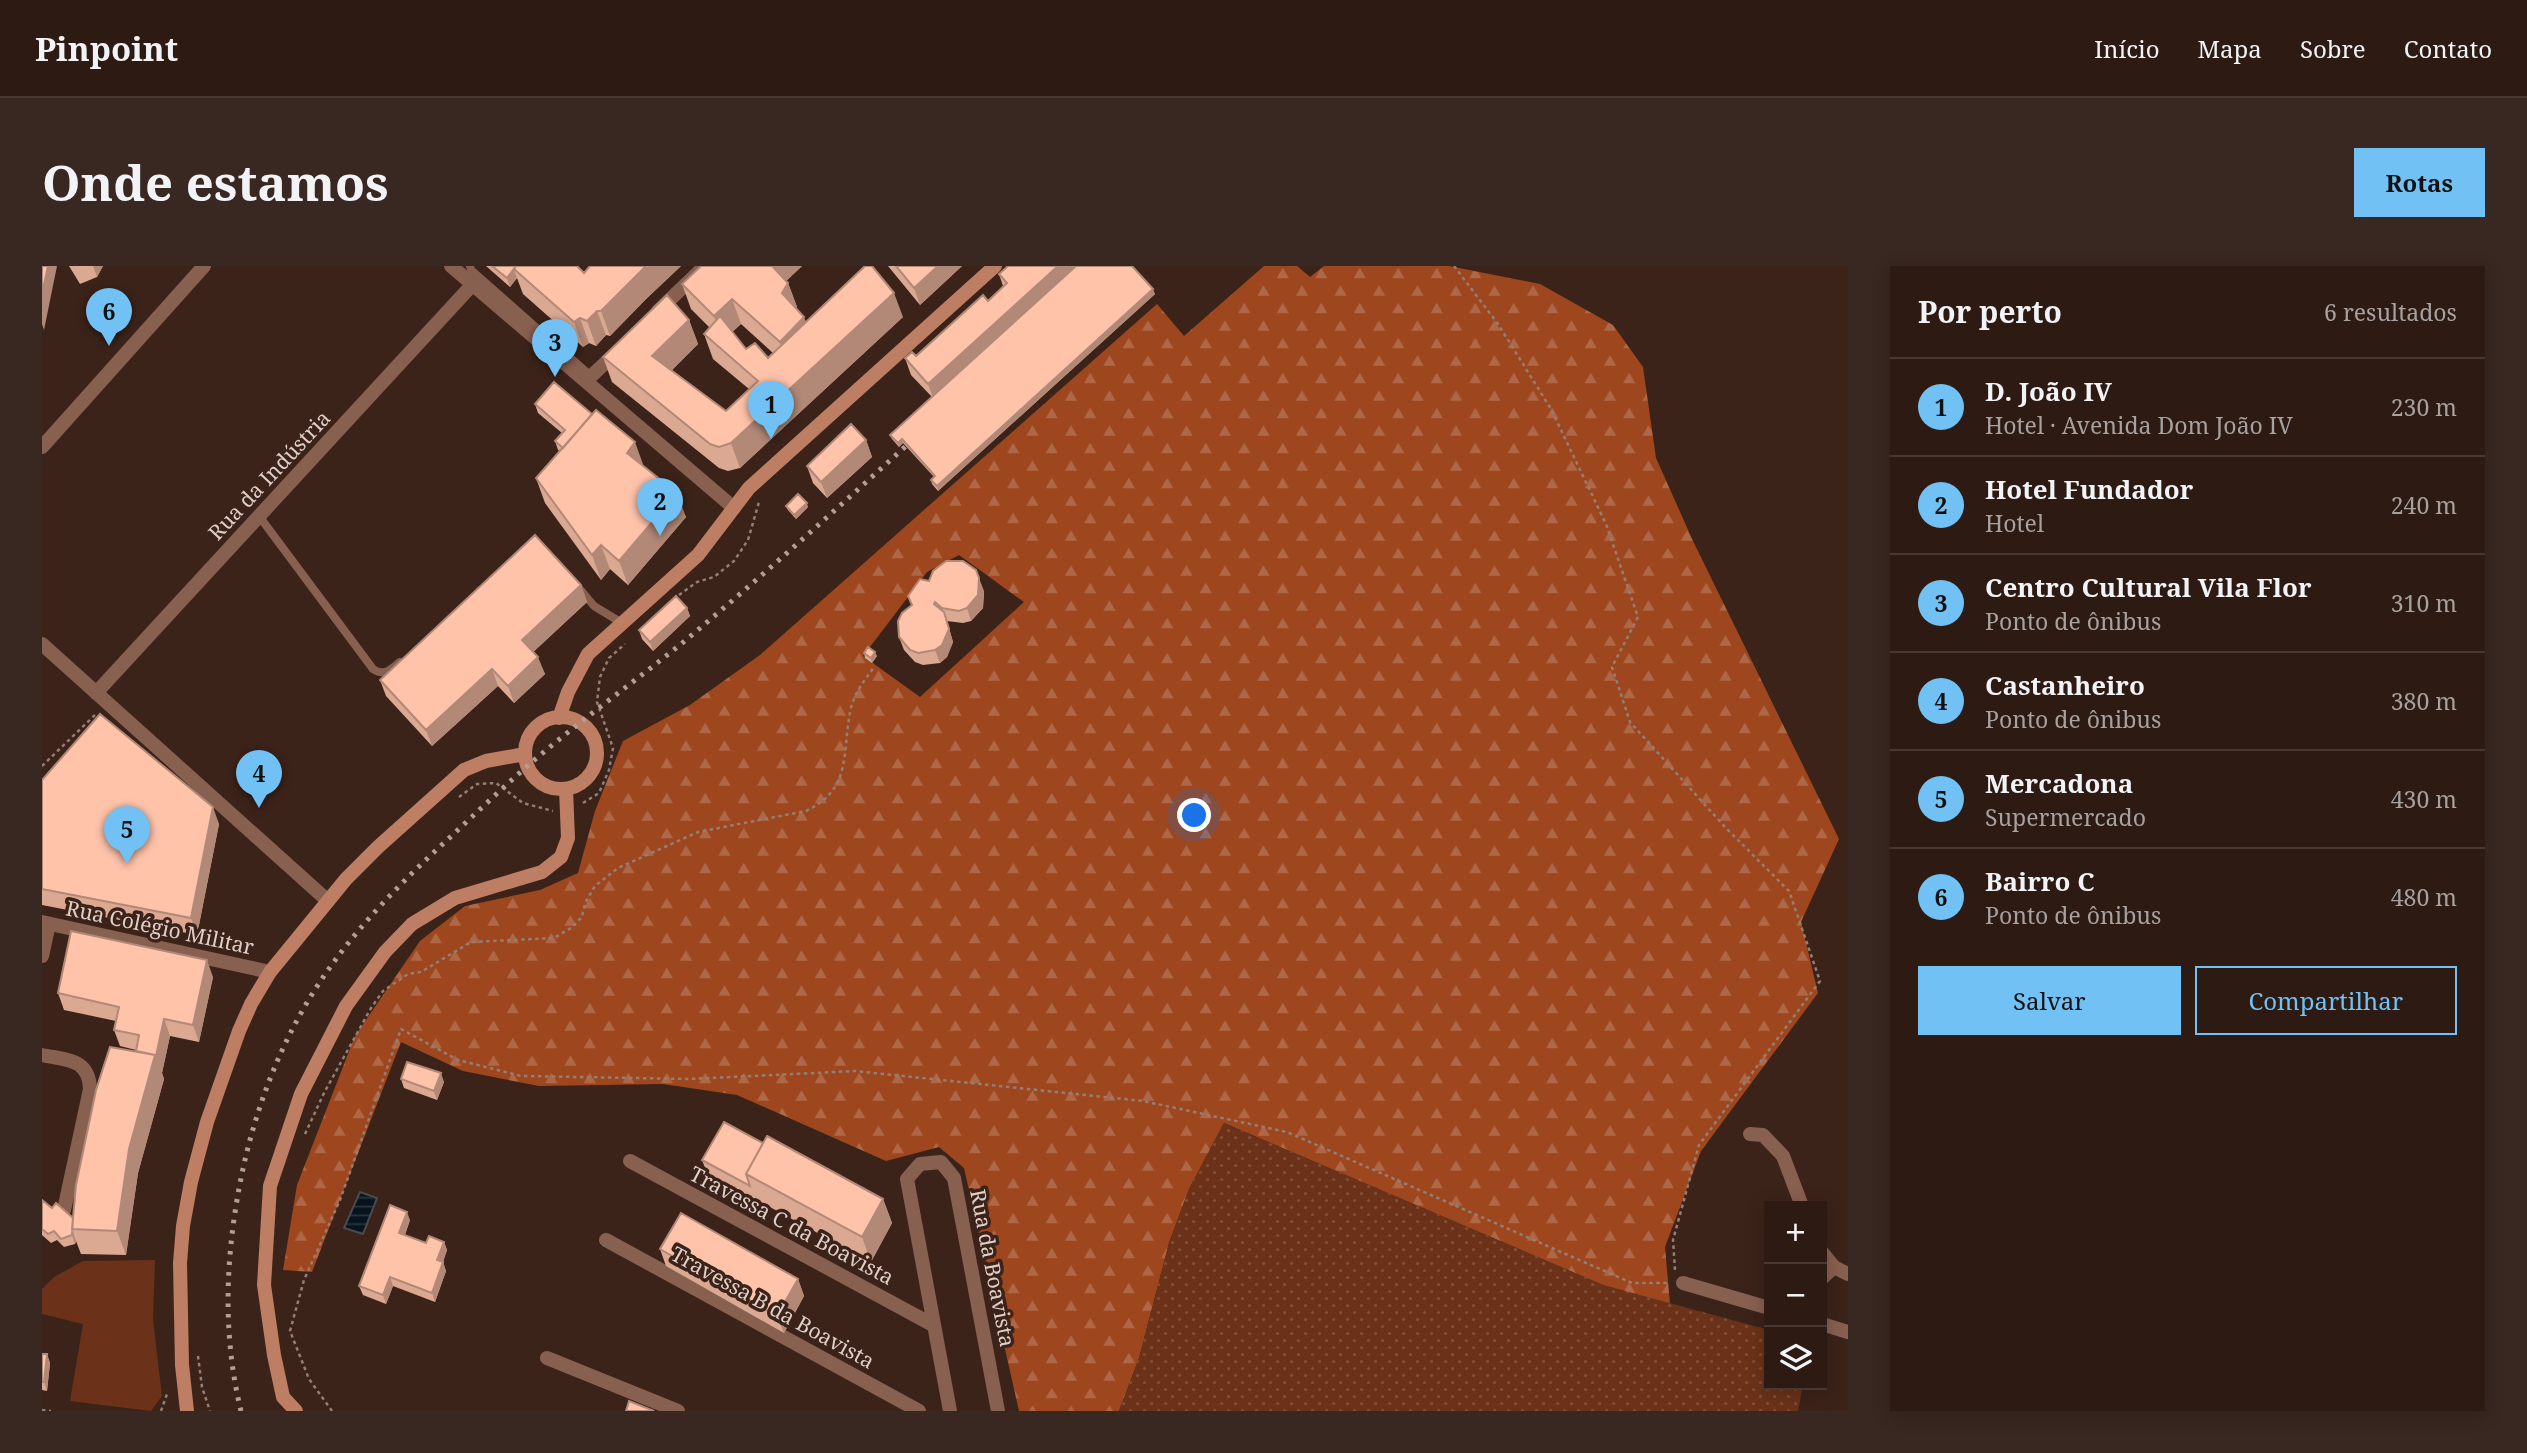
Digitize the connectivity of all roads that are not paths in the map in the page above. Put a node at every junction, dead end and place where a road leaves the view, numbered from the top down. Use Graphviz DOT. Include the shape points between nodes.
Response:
graph roads {
  1 [pos="204,266"];
  2 [pos="470,266"];
  3 [pos="705,266"];
  4 [pos="995,266"];
  5 [pos="455,267"];
  6 [pos="473,284"];
  7 [pos="649,320"];
  8 [pos="630,339"];
  9 [pos="588,379"];
  10 [pos="42,447"];
  11 [pos="734,508"];
  12 [pos="259,516"];
  13 [pos="570,578"];
  14 [pos="622,623"];
  15 [pos="42,644"];
  16 [pos="408,656"];
  17 [pos="102,698"];
  18 [pos="559,718"];
  19 [pos="526,754"];
  20 [pos="566,789"];
  21 [pos="328,901"];
  22 [pos="45,923"];
  23 [pos="42,956"];
  24 [pos="270,972"];
  25 [pos="42,1055"];
  26 [pos="1749,1134"];
  27 [pos="630,1161"];
  28 [pos="1800,1201"];
  29 [pos="64,1210"];
  30 [pos="606,1240"];
  31 [pos="1827,1257"];
  32 [pos="1834,1266"];
  33 [pos="1827,1273"];
  34 [pos="1848,1274"];
  35 [pos="1679,1283"];
  36 [pos="1764,1307"];
  37 [pos="933,1325"];
  38 [pos="1827,1326"];
  39 [pos="1848,1332"];
  40 [pos="547,1358"];
  41 [pos="187,1411"];
  42 [pos="296,1411"];
  43 [pos="678,1411"];
  44 [pos="919,1411"];
  45 [pos="950,1411"];
  46 [pos="998,1411"];
  1 -- 10 [label="street"];
  2 -- 9 [label="lane"];
  3 -- 7 [label="street"];
  4 -- 11 [label="street" via="796,444"];
  5 -- 6 [label="street"];
  6 -- 9 [label="street"];
  6 -- 12 [label="street, Rua da Indústria"];
  8 -- 9 [label="street"];
  9 -- 11 [label="street"];
  11 -- 14 [label="street" via="698,555"];
  12 -- 16 [label="lane" via="373,670 386,673"];
  12 -- 17 [label="street, Rua da Indústria"];
  13 -- 14 [label="lane" via="594,606"];
  14 -- 18 [label="street" via="588,654"];
  15 -- 17 [label="street"];
  17 -- 21 [label="street"];
  18 -- 19 [label="street" via="536,728"];
  18 -- 20 [label="street" via="584,726 597,749 594,768 586,780"];
  19 -- 20 [label="street" via="532,774 541,783"];
  19 -- 21 [label="street" via="464,770 378,847"];
  20 -- 42 [label="street" via="568,838 561,857 542,872 455,898 412,924 346,1006 301,1094 270,1186 264,1285 283,1397"];
  21 -- 24 [label="street"];
  22 -- 23 [label="street"];
  22 -- 24 [label="street, Rua Colégio Militar"];
  24 -- 41 [label="street" via="239,1031 191,1182 180,1263"];
  25 -- 29 [label="street" via="74,1062 85,1068 89,1078"];
  26 -- 28 [label="street" via="1763,1135 1783,1156"];
  27 -- 37 [label="street, Travessa C da Boavista"];
  30 -- 44 [label="street, Travessa B da Boavista"];
  31 -- 32 [label="street"];
  32 -- 33 [label="street"];
  32 -- 34 [label="street"];
  35 -- 36 [label="street"];
  37 -- 45 [label="street, Rua da Boavista"];
  37 -- 46 [label="street, Rua da Boavista" via="907,1179 920,1164 941,1162 954,1178"];
  38 -- 39 [label="street"];
  40 -- 43 [label="street"];
}
